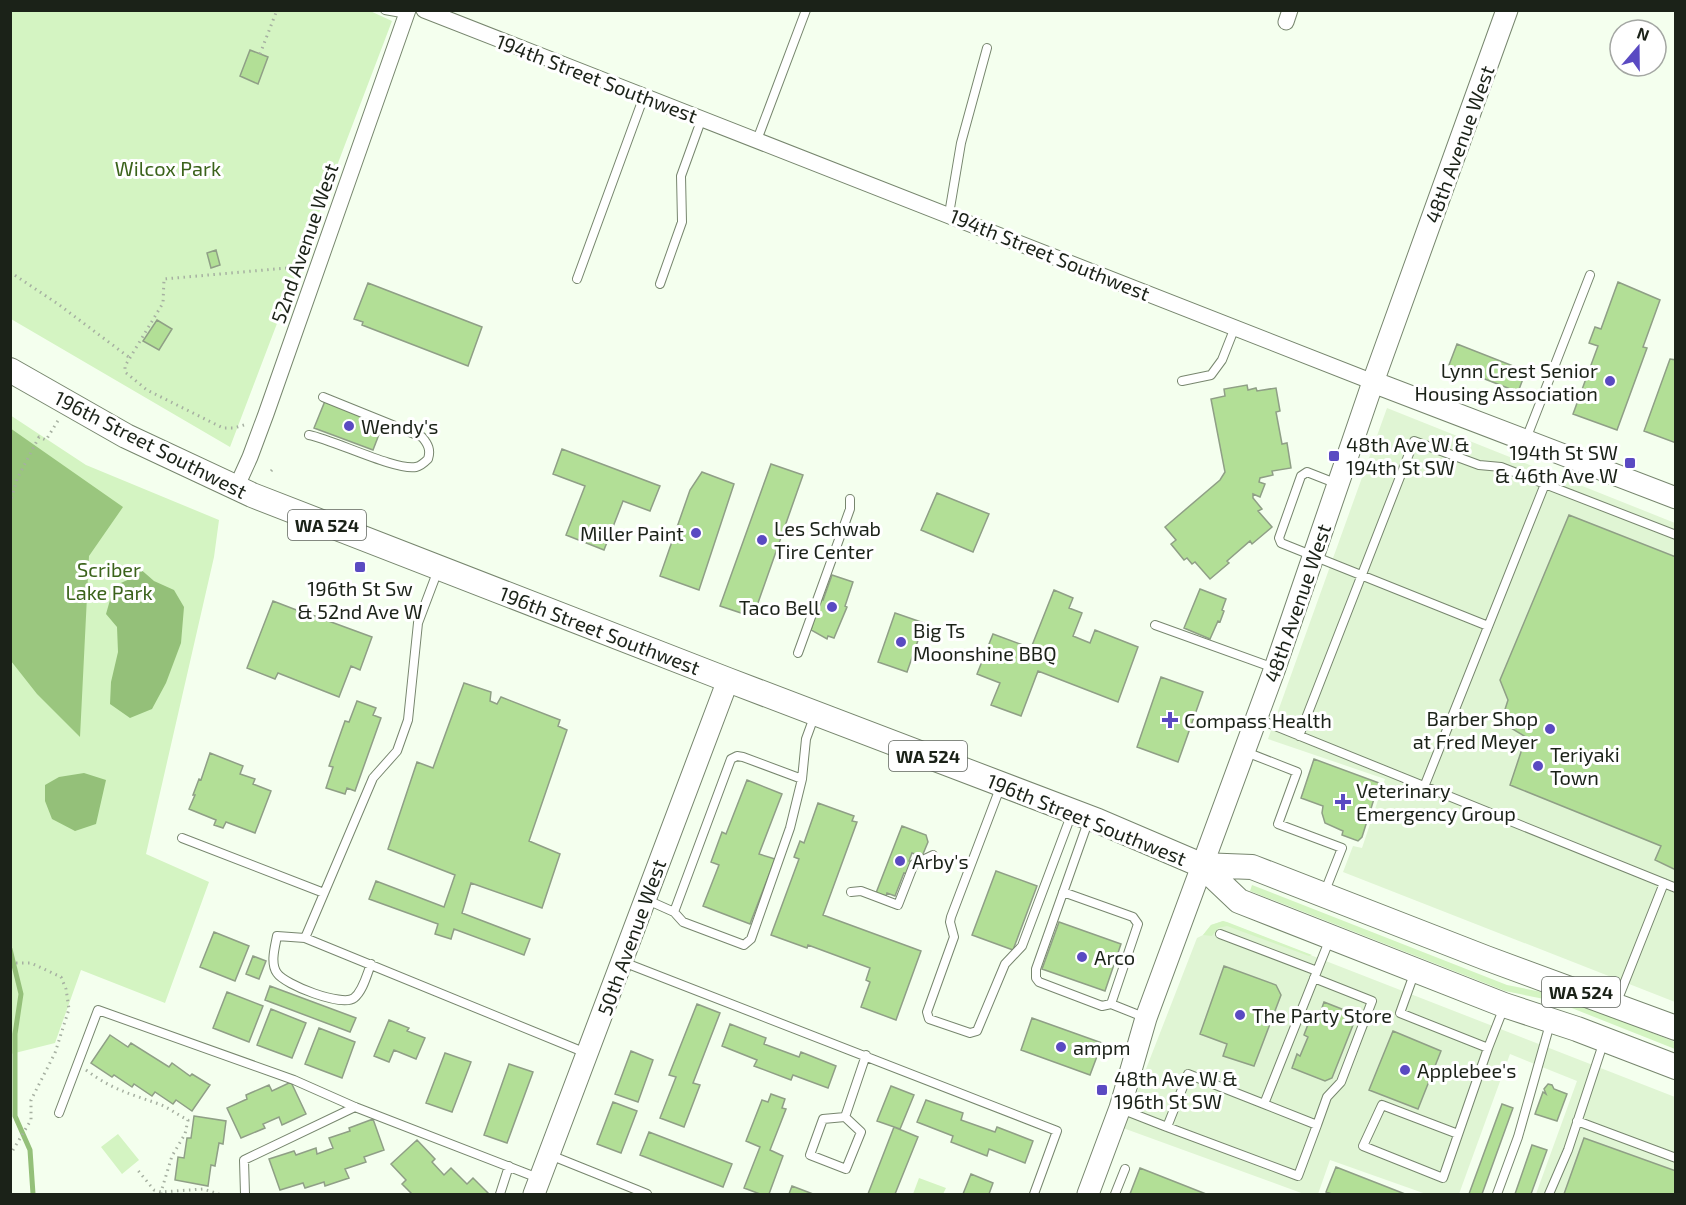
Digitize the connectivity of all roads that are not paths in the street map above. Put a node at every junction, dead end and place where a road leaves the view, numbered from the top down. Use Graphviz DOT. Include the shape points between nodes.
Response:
graph roads {
  1 [pos="385,10"];
  2 [pos="424,10"];
  3 [pos="806,10"];
  4 [pos="1507,10"];
  5 [pos="408,12"];
  6 [pos="987,48"];
  7 [pos="644,96"];
  8 [pos="702,118"];
  9 [pos="757,140"];
  10 [pos="949,214"];
  11 [pos="1590,275"];
  12 [pos="577,279"];
  13 [pos="660,284"];
  14 [pos="1235,327"];
  15 [pos="10,370"];
  16 [pos="1182,381"];
  17 [pos="1373,382"];
  18 [pos="323,397"];
  19 [pos="309,435"];
  20 [pos="1525,440"];
  21 [pos="1338,484"];
  22 [pos="1545,484"];
  23 [pos="236,488"];
  24 [pos="1676,498"];
  25 [pos="850,499"];
  26 [pos="1676,535"];
  27 [pos="1314,555"];
  28 [pos="438,568"];
  29 [pos="1362,575"];
  30 [pos="1155,625"];
  31 [pos="1488,626"];
  32 [pos="798,653"];
  33 [pos="1275,668"];
  34 [pos="728,680"];
  35 [pos="816,713"];
  36 [pos="1256,719"];
  37 [pos="1299,736"];
  38 [pos="1244,752"];
  39 [pos="802,780"];
  40 [pos="1002,784"];
  41 [pos="1425,787"];
  42 [pos="1081,814"];
  43 [pos="182,838"];
  44 [pos="933,855"];
  45 [pos="1201,865"];
  46 [pos="1664,883"];
  47 [pos="1676,888"];
  48 [pos="851,892"];
  49 [pos="1063,892"];
  50 [pos="324,893"];
  51 [pos="1324,894"];
  52 [pos="645,899"];
  53 [pos="674,912"];
  54 [pos="1220,934"];
  55 [pos="1330,937"];
  56 [pos="305,938"];
  57 [pos="622,961"];
  58 [pos="371,964"];
  59 [pos="1416,970"];
  60 [pos="1316,975"];
  61 [pos="1616,1004"];
  62 [pos="1111,1005"];
  63 [pos="1504,1005"];
  64 [pos="1146,1018"];
  65 [pos="1551,1020"];
  66 [pos="1676,1028"];
  67 [pos="1604,1039"];
  68 [pos="1488,1048"];
  69 [pos="587,1054"];
  70 [pos="866,1055"];
  71 [pos="1676,1067"];
  72 [pos="1264,1104"];
  73 [pos="355,1107"];
  74 [pos="1120,1108"];
  75 [pos="59,1113"];
  76 [pos="845,1117"];
  77 [pos="1577,1121"];
  78 [pos="1317,1125"];
  79 [pos="1167,1127"];
  80 [pos="1458,1134"];
  81 [pos="549,1155"];
  82 [pos="1676,1158"];
  83 [pos="509,1166"];
  84 [pos="1125,1169"];
  85 [pos="537,1187"];
  86 [pos="245,1194"];
  87 [pos="500,1194"];
  88 [pos="647,1194"];
  89 [pos="1034,1194"];
  90 [pos="1088,1194"];
  91 [pos="1115,1194"];
  92 [pos="1497,1194"];
  93 [pos="1549,1194"];
  1 -- 5 [label="lane"];
  2 -- 7 [label="street, 194th Street Southwest"];
  3 -- 9 [label="lane"];
  4 -- 17 [label="street, 48th Avenue West"];
  5 -- 23 [label="street, 52nd Avenue West" via="262,425"];
  6 -- 10 [label="lane" via="961,143"];
  7 -- 8 [label="street, 194th Street Southwest"];
  7 -- 12 [label="lane"];
  8 -- 9 [label="street, 194th Street Southwest"];
  8 -- 13 [label="lane" via="681,176 682,222"];
  9 -- 10 [label="street, 194th Street Southwest"];
  10 -- 14 [label="street, 194th Street Southwest"];
  11 -- 20 [label="lane"];
  14 -- 16 [label="lane" via="1222,360 1211,375"];
  14 -- 17 [label="street, 194th Street Southwest"];
  15 -- 23 [label="main road, 196th Street Southwest / WA 524" via="126,436"];
  17 -- 20 [label="street, 194th Street Southwest"];
  17 -- 21 [label="street, 48th Avenue West"];
  18 -- 19 [label="lane" via="422,436 429,449 428,459 415,467 397,465"];
  20 -- 24 [label="street, 194th Street Southwest"];
  21 -- 27 [label="street, 48th Avenue West"];
  21 -- 27 [label="lane" via="1307,472 1301,476 1279,538 1281,543"];
  22 -- 26 [label="lane"];
  22 -- 29 [label="lane" via="1501,466 1479,465 1413,441"];
  22 -- 31 [label="lane"];
  23 -- 28 [label="main road, 196th Street Southwest / WA 524"];
  25 -- 32 [label="lane" via="850,509"];
  27 -- 29 [label="lane"];
  27 -- 33 [label="street, 48th Avenue West"];
  28 -- 34 [label="main road, 196th Street Southwest / WA 524"];
  28 -- 50 [label="lane" via="418,623 408,720 397,751 373,778"];
  29 -- 31 [label="lane"];
  29 -- 37 [label="lane"];
  30 -- 33 [label="lane"];
  31 -- 41 [label="lane"];
  33 -- 36 [label="street, 48th Avenue West"];
  34 -- 35 [label="main road, 196th Street Southwest / WA 524"];
  34 -- 52 [label="street, 50th Avenue West"];
  35 -- 39 [label="lane" via="806,739"];
  35 -- 40 [label="main road, 196th Street Southwest / WA 524"];
  36 -- 37 [label="lane"];
  36 -- 38 [label="street, 48th Avenue West"];
  37 -- 41 [label="lane"];
  38 -- 45 [label="street, 48th Avenue West"];
  38 -- 51 [label="lane" via="1297,772 1278,824 1342,848"];
  39 -- 53 [label="lane" via="743,757 731,759"];
  39 -- 53 [label="lane" via="790,828 751,939 744,945 683,922"];
  40 -- 42 [label="main road, 196th Street Southwest / WA 524"];
  40 -- 42 [label="lane" via="951,917 954,937 927,1012 929,1019 970,1033 977,1031 1005,964 1022,946"];
  41 -- 46 [label="lane"];
  42 -- 45 [label="main road, 196th Street Southwest / WA 524"];
  42 -- 49 [label="lane"];
  43 -- 50 [label="lane"];
  44 -- 48 [label="lane" via="914,864 898,905 861,891"];
  45 -- 51 [label="main road, 196th Street Southwest / WA 524" via="1252,867"];
  45 -- 55 [label="main road, 196th Street Southwest" via="1239,901"];
  45 -- 64 [label="street, 48th Avenue West"];
  46 -- 47 [label="lane"];
  46 -- 61 [label="lane"];
  49 -- 62 [label="lane" via="1133,917 1138,924"];
  49 -- 62 [label="lane" via="1036,978 1102,1006"];
  50 -- 56 [label="lane"];
  51 -- 61 [label="main road, 196th Street Southwest / WA 524"];
  52 -- 53 [label="lane"];
  52 -- 57 [label="street, 50th Avenue West"];
  54 -- 60 [label="lane"];
  55 -- 59 [label="main road, 196th Street Southwest"];
  55 -- 60 [label="lane"];
  56 -- 58 [label="lane"];
  56 -- 58 [label="lane" via="277,936 275,971 298,987 346,1001 361,990"];
  57 -- 69 [label="street, 50th Avenue West"];
  57 -- 70 [label="lane"];
  58 -- 69 [label="lane"];
  59 -- 63 [label="main road, 196th Street Southwest"];
  59 -- 68 [label="lane" via="1400,1013"];
  60 -- 72 [label="lane"];
  60 -- 78 [label="lane" via="1372,1001 1341,1082 1327,1097"];
  61 -- 66 [label="main road, 196th Street Southwest / WA 524"];
  62 -- 64 [label="lane"];
  63 -- 65 [label="main road, 196th Street Southwest"];
  63 -- 68 [label="lane"];
  64 -- 74 [label="street, 48th Avenue West"];
  65 -- 67 [label="main road, 196th Street Southwest"];
  65 -- 92 [label="lane" via="1518,1137"];
  67 -- 71 [label="main road, 196th Street Southwest"];
  67 -- 77 [label="lane"];
  68 -- 80 [label="lane"];
  69 -- 81 [label="street, 50th Avenue West"];
  70 -- 76 [label="lane"];
  70 -- 89 [label="lane" via="1058,1131"];
  72 -- 78 [label="lane"];
  72 -- 79 [label="lane" via="1188,1074"];
  73 -- 75 [label="lane" via="294,1080 98,1010"];
  73 -- 83 [label="lane"];
  73 -- 86 [label="lane" via="244,1160"];
  74 -- 79 [label="lane"];
  74 -- 90 [label="street, 48th Avenue West"];
  76 -- 76 [label="lane" via="823,1119 810,1155 846,1169 861,1132"];
  77 -- 82 [label="lane"];
  77 -- 93 [label="lane"];
  78 -- 79 [label="lane" via="1298,1176"];
  80 -- 80 [label="lane" via="1443,1178 1363,1146 1382,1106"];
  81 -- 85 [label="street, 50th Avenue West"];
  81 -- 88 [label="lane"];
  83 -- 85 [label="lane"];
  83 -- 87 [label="lane"];
  84 -- 91 [label="lane"];
}
